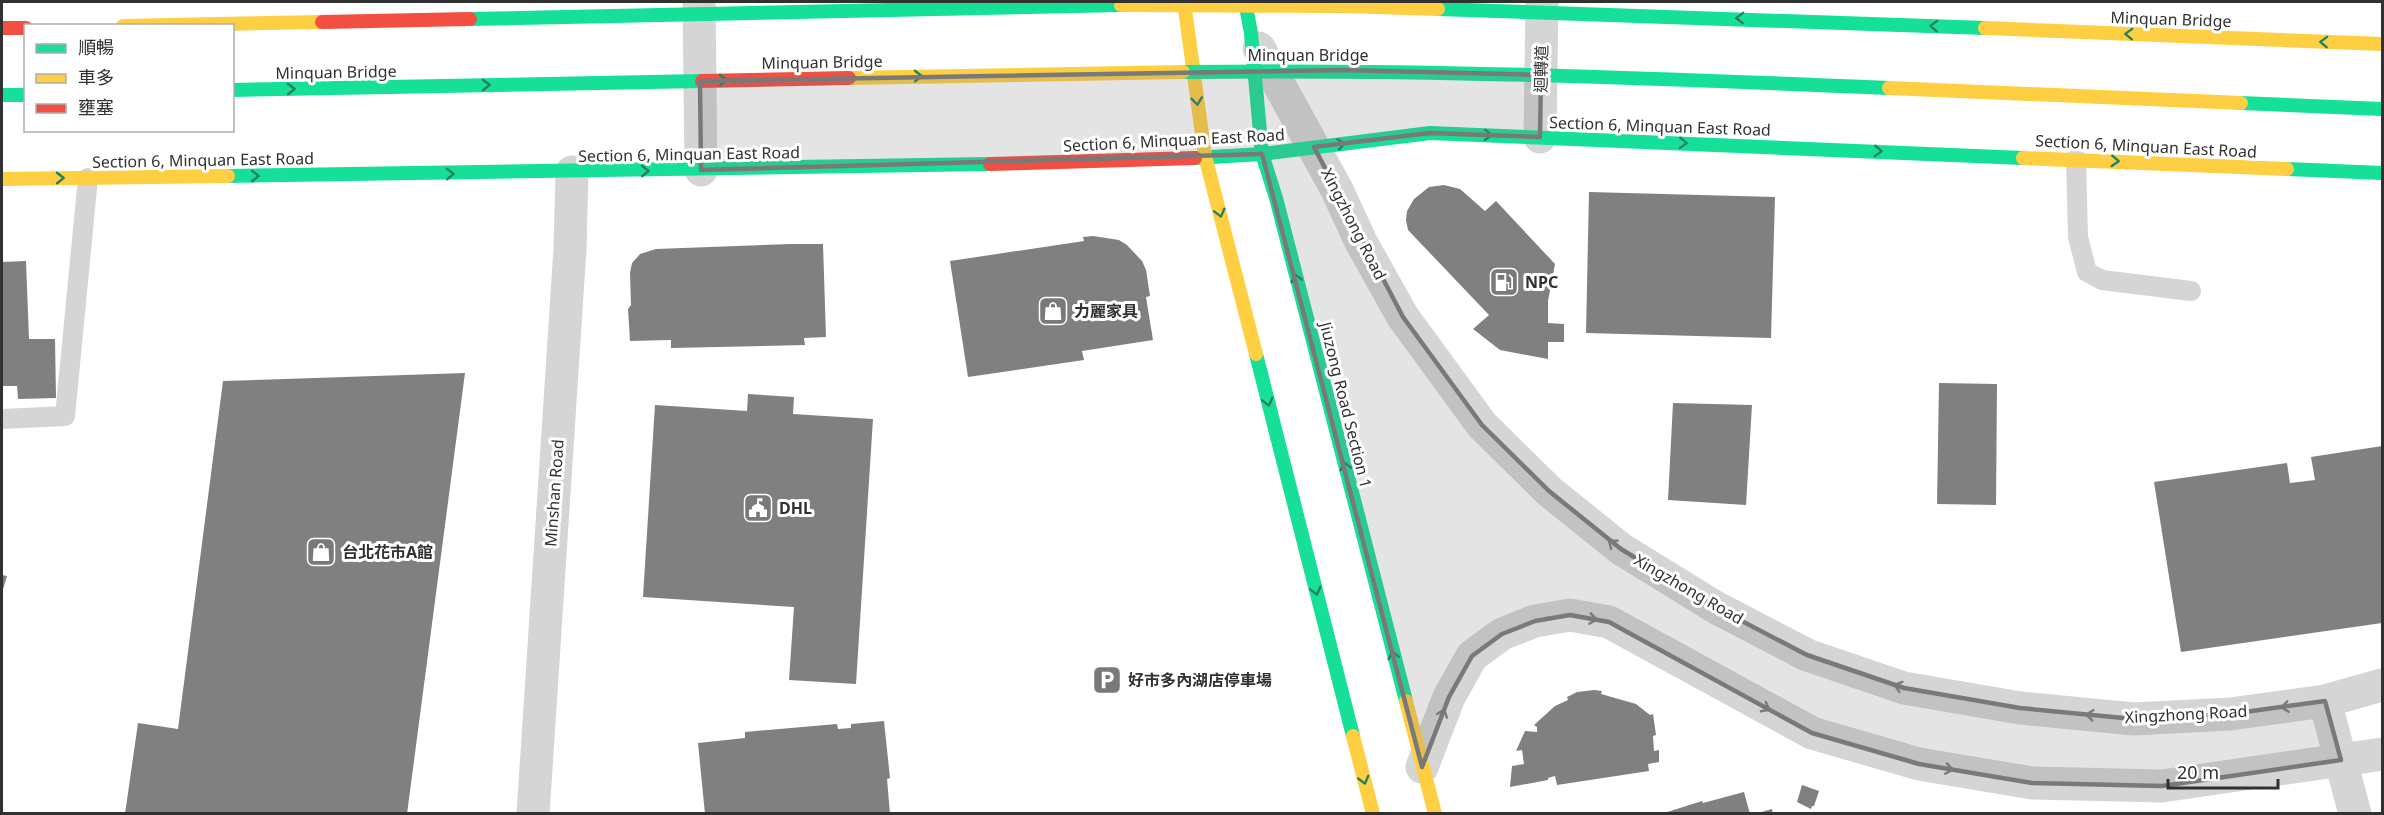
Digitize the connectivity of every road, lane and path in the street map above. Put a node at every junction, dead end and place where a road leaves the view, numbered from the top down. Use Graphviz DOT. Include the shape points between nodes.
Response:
graph roads {
  1 [pos="699,2"];
  2 [pos="1184,2"];
  3 [pos="1245,2"];
  4 [pos="1542,2"];
  5 [pos="219,24"];
  6 [pos="24,27"];
  7 [pos="2,28"];
  8 [pos="1251,33"];
  9 [pos="2382,44"];
  10 [pos="234,90"];
  11 [pos="2,95"];
  12 [pos="24,95"];
  13 [pos="2382,109"];
  14 [pos="1540,137"];
  15 [pos="1314,147"];
  16 [pos="1262,154"];
  17 [pos="1205,156"];
  18 [pos="2076,159"];
  19 [pos="701,170"];
  20 [pos="572,172"];
  21 [pos="2382,173"];
  22 [pos="88,178"];
  23 [pos="2,179"];
  24 [pos="2191,291"];
  25 [pos="2,418"];
  26 [pos="2382,686"];
  27 [pos="2325,701"];
  28 [pos="2382,754"];
  29 [pos="2341,760"];
  30 [pos="1422,767"];
  31 [pos="533,813"];
  32 [pos="1373,813"];
  33 [pos="1435,813"];
  34 [pos="2355,813"];
  1 -- 19 [label="street"];
  2 -- 17 [label="main road, one-way"];
  3 -- 8 [label="main road, Jiuzong Road Section 1"];
  4 -- 14 [label="street, 迴轉道"];
  9 -- 5 [label="main road, Minquan Bridge, one-way, bridge" via="1335,6 1136,5"];
  6 -- 7 [label="main road"];
  8 -- 15 [label="street, Xingzhong Road"];
  8 -- 16 [label="main road, Jiuzong Road Section 1"];
  10 -- 13 [label="main road, Minquan Bridge, one-way, bridge" via="1344,70 1710,80"];
  11 -- 12 [label="main road"];
  15 -- 14 [label="main road, Section 6, Minquan East Road, one-way" via="1430,133"];
  14 -- 18 [label="main road, Section 6, Minquan East Road, one-way"];
  15 -- 16 [label="main road, Section 6, Minquan East Road"];
  27 -- 15 [label="street, Xingzhong Road, one-way" via="2230,714 2134,719 2020,708 1904,688 1807,655 1715,607 1621,549 1549,491 1482,425 1403,317"];
  16 -- 17 [label="main road, Section 6, Minquan East Road"];
  30 -- 16 [label="main road, Jiuzong Road Section 1, one-way"];
  17 -- 19 [label="main road, Section 6, Minquan East Road" via="1137,161"];
  17 -- 32 [label="main road, one-way"];
  18 -- 21 [label="main road, Section 6, Minquan East Road, one-way"];
  18 -- 24 [label="lane" via="2078,237 2087,272 2102,280"];
  20 -- 19 [label="main road, Section 6, Minquan East Road, one-way"];
  22 -- 20 [label="main road, Section 6, Minquan East Road, one-way"];
  20 -- 31 [label="street, Minshan Road"];
  23 -- 22 [label="main road, Section 6, Minquan East Road, one-way"];
  22 -- 25 [label="lane" via="65,416"];
  26 -- 27 [label="street, Xingzhong Road"];
  27 -- 29 [label="street"];
  28 -- 29 [label="street"];
  30 -- 29 [label="street, one-way" via="1449,697 1472,656 1502,634 1535,621 1570,615 1609,622 1812,733 1919,764 2032,783 2162,786"];
  29 -- 34 [label="street"];
  30 -- 33 [label="main road, Jiuzong Road Section 1"];
}
